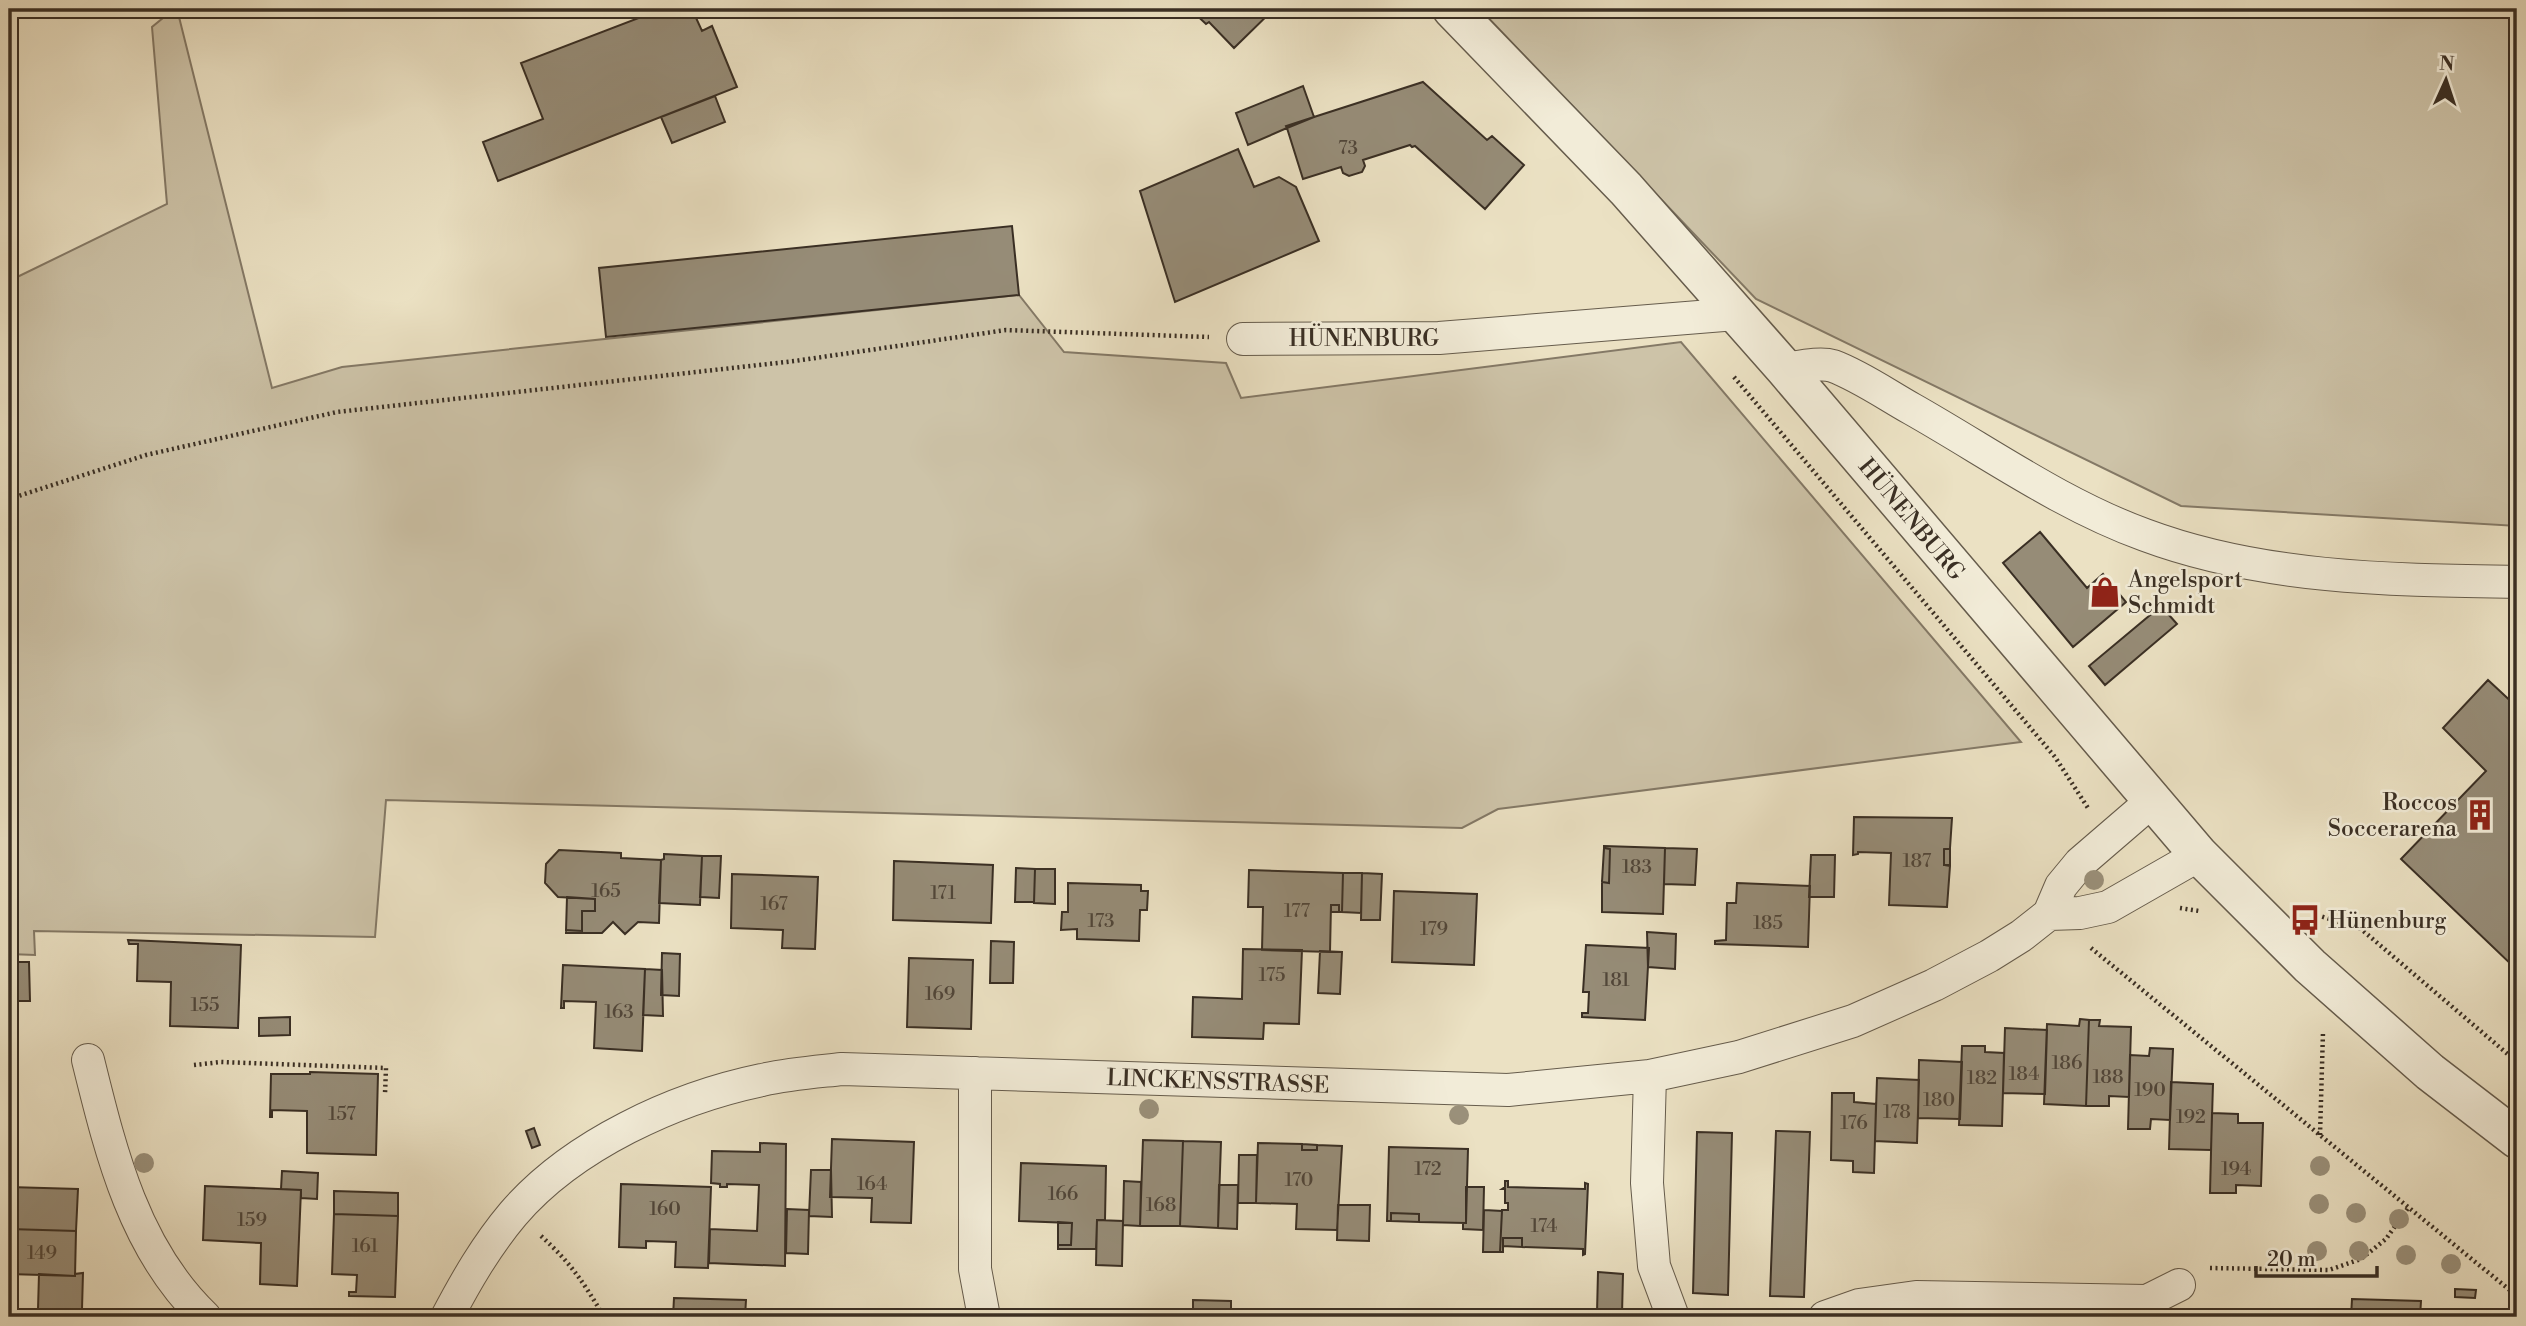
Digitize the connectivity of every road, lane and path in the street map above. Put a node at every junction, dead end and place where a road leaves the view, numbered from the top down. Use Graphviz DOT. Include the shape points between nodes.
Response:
graph roads {
  1 [pos="1452,9"];
  2 [pos="1736,314"];
  3 [pos="1244,339"];
  4 [pos="1728,369"];
  5 [pos="1786,369"];
  6 [pos="9,499"];
  7 [pos="2517,582"];
  8 [pos="2152,802"];
  9 [pos="2109,838"];
  10 [pos="2199,855"];
  11 [pos="2049,914"];
  12 [pos="2314,914"];
  13 [pos="2323,1027"];
  14 [pos="88,1060"];
  15 [pos="2517,1062"];
  16 [pos="194,1065"];
  17 [pos="344,1067"];
  18 [pos="343,1073"];
  19 [pos="975,1073"];
  20 [pos="1650,1076"];
  21 [pos="385,1094"];
  22 [pos="2320,1136"];
  23 [pos="2517,1139"];
  24 [pos="2408,1208"];
  25 [pos="514,1212"];
  26 [pos="2179,1286"];
  27 [pos="2517,1296"];
  28 [pos="205,1317"];
  29 [pos="447,1317"];
  30 [pos="604,1317"];
  31 [pos="984,1317"];
  32 [pos="1673,1317"];
  33 [pos="1825,1317"];
  1 -- 2 [label="street, HÜNENBURG" via="1626,190"];
  2 -- 3 [label="street, HÜNENBURG" via="1439,338"];
  2 -- 5 [label="street, HÜNENBURG"];
  3 -- 6 [label="path" via="1006,330 795,361 337,412 146,455"];
  4 -- 9 [label="path" via="2055,757"];
  5 -- 7 [label="street" via="1830,365 2068,500 2144,535 2209,555 2298,571 2425,581"];
  5 -- 8 [label="street, HÜNENBURG"];
  8 -- 9 [label="street, LINCKENSSTRASSE"];
  8 -- 10 [label="street, HÜNENBURG"];
  9 -- 11 [label="street, LINCKENSSTRASSE" via="2061,886"];
  10 -- 11 [label="street" via="2108,907"];
  10 -- 23 [label="street, HÜNENBURG" via="2320,975 2430,1072"];
  11 -- 20 [label="street, LINCKENSSTRASSE" via="1989,956 1853,1021 1739,1057"];
  11 -- 22 [label="path"];
  12 -- 15 [label="path" via="2361,929"];
  13 -- 22 [label="path"];
  14 -- 28 [label="street" via="116,1166 143,1232 166,1274"];
  16 -- 17 [label="path"];
  17 -- 18 [label="path"];
  17 -- 21 [label="path" via="386,1068"];
  19 -- 20 [label="street, LINCKENSSTRASSE" via="1508,1090"];
  19 -- 25 [label="street, LINCKENSSTRASSE" via="842,1069 763,1079 710,1093 594,1148 543,1183"];
  19 -- 31 [label="street" via="975,1269"];
  20 -- 32 [label="street" via="1647,1183 1654,1266"];
  22 -- 24 [label="path"];
  24 -- 26 [label="path" via="2386,1240 2361,1259 2329,1270 2205,1267"];
  24 -- 27 [label="path"];
  25 -- 29 [label="street, LINCKENSSTRASSE" via="489,1244"];
  25 -- 30 [label="path" via="566,1259"];
  26 -- 33 [label="street" via="2147,1301 1916,1297 1858,1305"];
}
